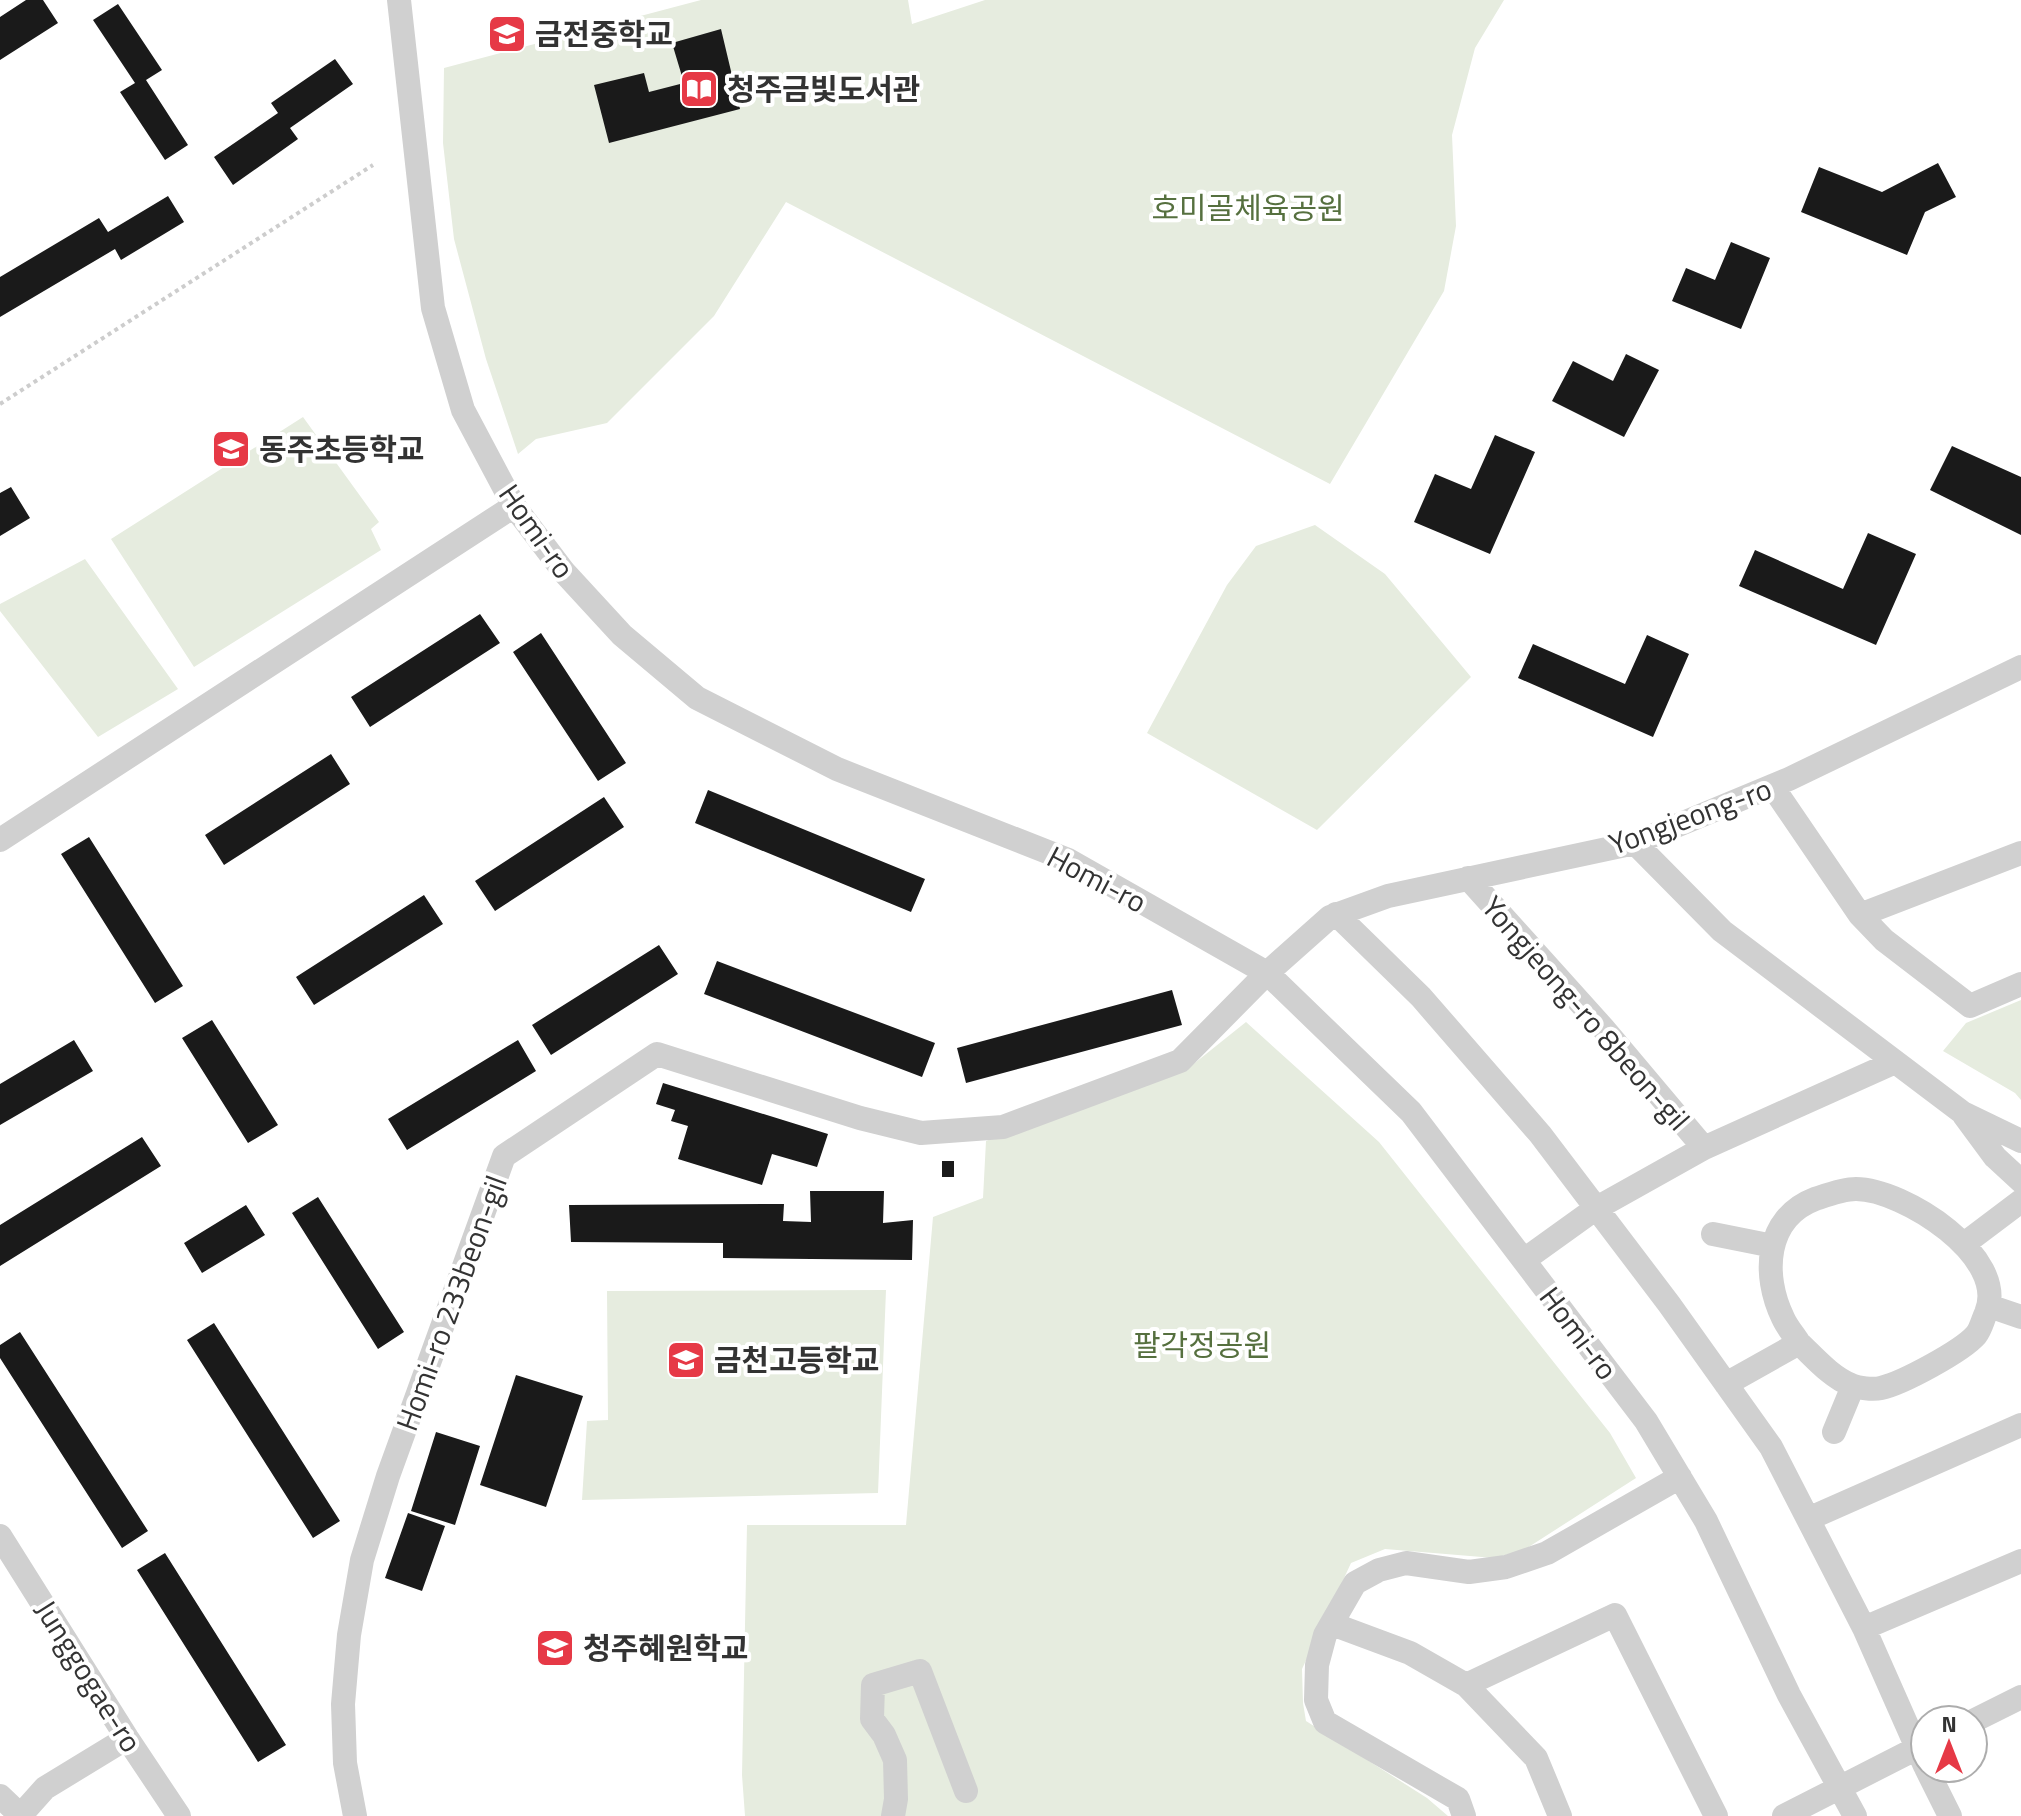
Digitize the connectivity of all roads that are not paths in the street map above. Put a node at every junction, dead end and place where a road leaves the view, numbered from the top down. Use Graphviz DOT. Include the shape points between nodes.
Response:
graph roads {
  1 [pos="399,0"];
  2 [pos="514,506"];
  3 [pos="2021,667"];
  4 [pos="1772,786"];
  5 [pos="0,840"];
  6 [pos="1635,843"];
  7 [pos="2021,853"];
  8 [pos="1468,878"];
  9 [pos="1336,914"];
  10 [pos="1860,915"];
  11 [pos="1267,973"];
  12 [pos="2021,984"];
  13 [pos="1895,1062"];
  14 [pos="1963,1113"];
  15 [pos="2021,1141"];
  16 [pos="1704,1148"];
  17 [pos="2021,1181"];
  18 [pos="2021,1201"];
  19 [pos="1595,1209"];
  20 [pos="1713,1234"];
  21 [pos="1964,1244"];
  22 [pos="1773,1246"];
  23 [pos="1524,1260"];
  24 [pos="1989,1306"];
  25 [pos="2021,1317"];
  26 [pos="1799,1343"];
  27 [pos="1726,1384"];
  28 [pos="1853,1386"];
  29 [pos="2021,1425"];
  30 [pos="1834,1432"];
  31 [pos="1680,1477"];
  32 [pos="1808,1519"];
  33 [pos="0,1536"];
  34 [pos="2021,1561"];
  35 [pos="1332,1624"];
  36 [pos="1864,1628"];
  37 [pos="1466,1685"];
  38 [pos="2021,1697"];
  39 [pos="1989,1713"];
  40 [pos="1909,1726"];
  41 [pos="127,1738"];
  42 [pos="1909,1762"];
  43 [pos="1935,1784"];
  44 [pos="1839,1787"];
  45 [pos="966,1791"];
  46 [pos="0,1796"];
  47 [pos="20,1815"];
  48 [pos="179,1816"];
  49 [pos="355,1816"];
  50 [pos="893,1816"];
  51 [pos="1464,1816"];
  52 [pos="1560,1816"];
  53 [pos="1716,1816"];
  54 [pos="1784,1816"];
  55 [pos="1855,1816"];
  56 [pos="1950,1816"];
  1 -- 2 [label="street, Homi-ro" via="433,308 463,410"];
  2 -- 5 [label="street"];
  2 -- 11 [label="street, Homi-ro" via="564,572 622,635 697,698 837,769 1068,860"];
  3 -- 4 [label="street, Yongjeong-ro"];
  4 -- 6 [label="street, Yongjeong-ro"];
  4 -- 10 [label="street"];
  6 -- 8 [label="street, Yongjeong-ro"];
  6 -- 13 [label="street" via="1722,931"];
  7 -- 10 [label="street"];
  8 -- 9 [label="street, Yongjeong-ro"];
  8 -- 16 [label="street, Yongjeong-ro 8beon-gil"];
  9 -- 11 [label="street, Yongjeong-ro"];
  9 -- 19 [label="street" via="1482,1066"];
  10 -- 12 [label="street" via="1970,1006"];
  11 -- 23 [label="street, Homi-ro" via="1411,1112"];
  11 -- 49 [label="street, Homi-ro 233beon-gil" via="1180,1061 1003,1127 921,1133 657,1054 504,1156 362,1560 343,1704 345,1763"];
  13 -- 14 [label="street"];
  13 -- 16 [label="street"];
  14 -- 15 [label="street"];
  14 -- 17 [label="street" via="1995,1157"];
  16 -- 19 [label="street"];
  18 -- 21 [label="street"];
  19 -- 23 [label="street"];
  19 -- 27 [label="street"];
  20 -- 22 [label="street"];
  21 -- 22 [label="street" via="1915,1207 1855,1188 1802,1204 1778,1228"];
  21 -- 24 [label="street" via="1988,1279"];
  22 -- 26 [label="street" via="1771,1280 1783,1318"];
  23 -- 31 [label="street, Homi-ro" via="1646,1421"];
  24 -- 25 [label="street"];
  24 -- 28 [label="street" via="1977,1334 1954,1352 1879,1389"];
  26 -- 27 [label="street"];
  26 -- 28 [label="street"];
  27 -- 32 [label="street" via="1771,1447"];
  28 -- 30 [label="street"];
  29 -- 32 [label="street"];
  31 -- 35 [label="street" via="1547,1553 1506,1567 1469,1572 1406,1563 1379,1570 1355,1583"];
  31 -- 44 [label="street, Homi-ro"];
  32 -- 36 [label="street"];
  33 -- 41 [label="street, Junggogae-ro"];
  34 -- 36 [label="street"];
  35 -- 37 [label="street" via="1410,1653"];
  35 -- 51 [label="street" via="1317,1665 1316,1700 1325,1722 1458,1799"];
  36 -- 40 [label="street"];
  37 -- 52 [label="street" via="1536,1758"];
  37 -- 53 [label="street" via="1615,1615"];
  38 -- 39 [label="street"];
  41 -- 47 [label="street" via="45,1788"];
  41 -- 48 [label="street, Junggogae-ro"];
  42 -- 44 [label="street"];
  43 -- 56 [label="street"];
  44 -- 54 [label="street"];
  44 -- 55 [label="street, Homi-ro"];
  45 -- 50 [label="street" via="920,1671 873,1685 872,1719 895,1760"];
  46 -- 47 [label="street"];
}
